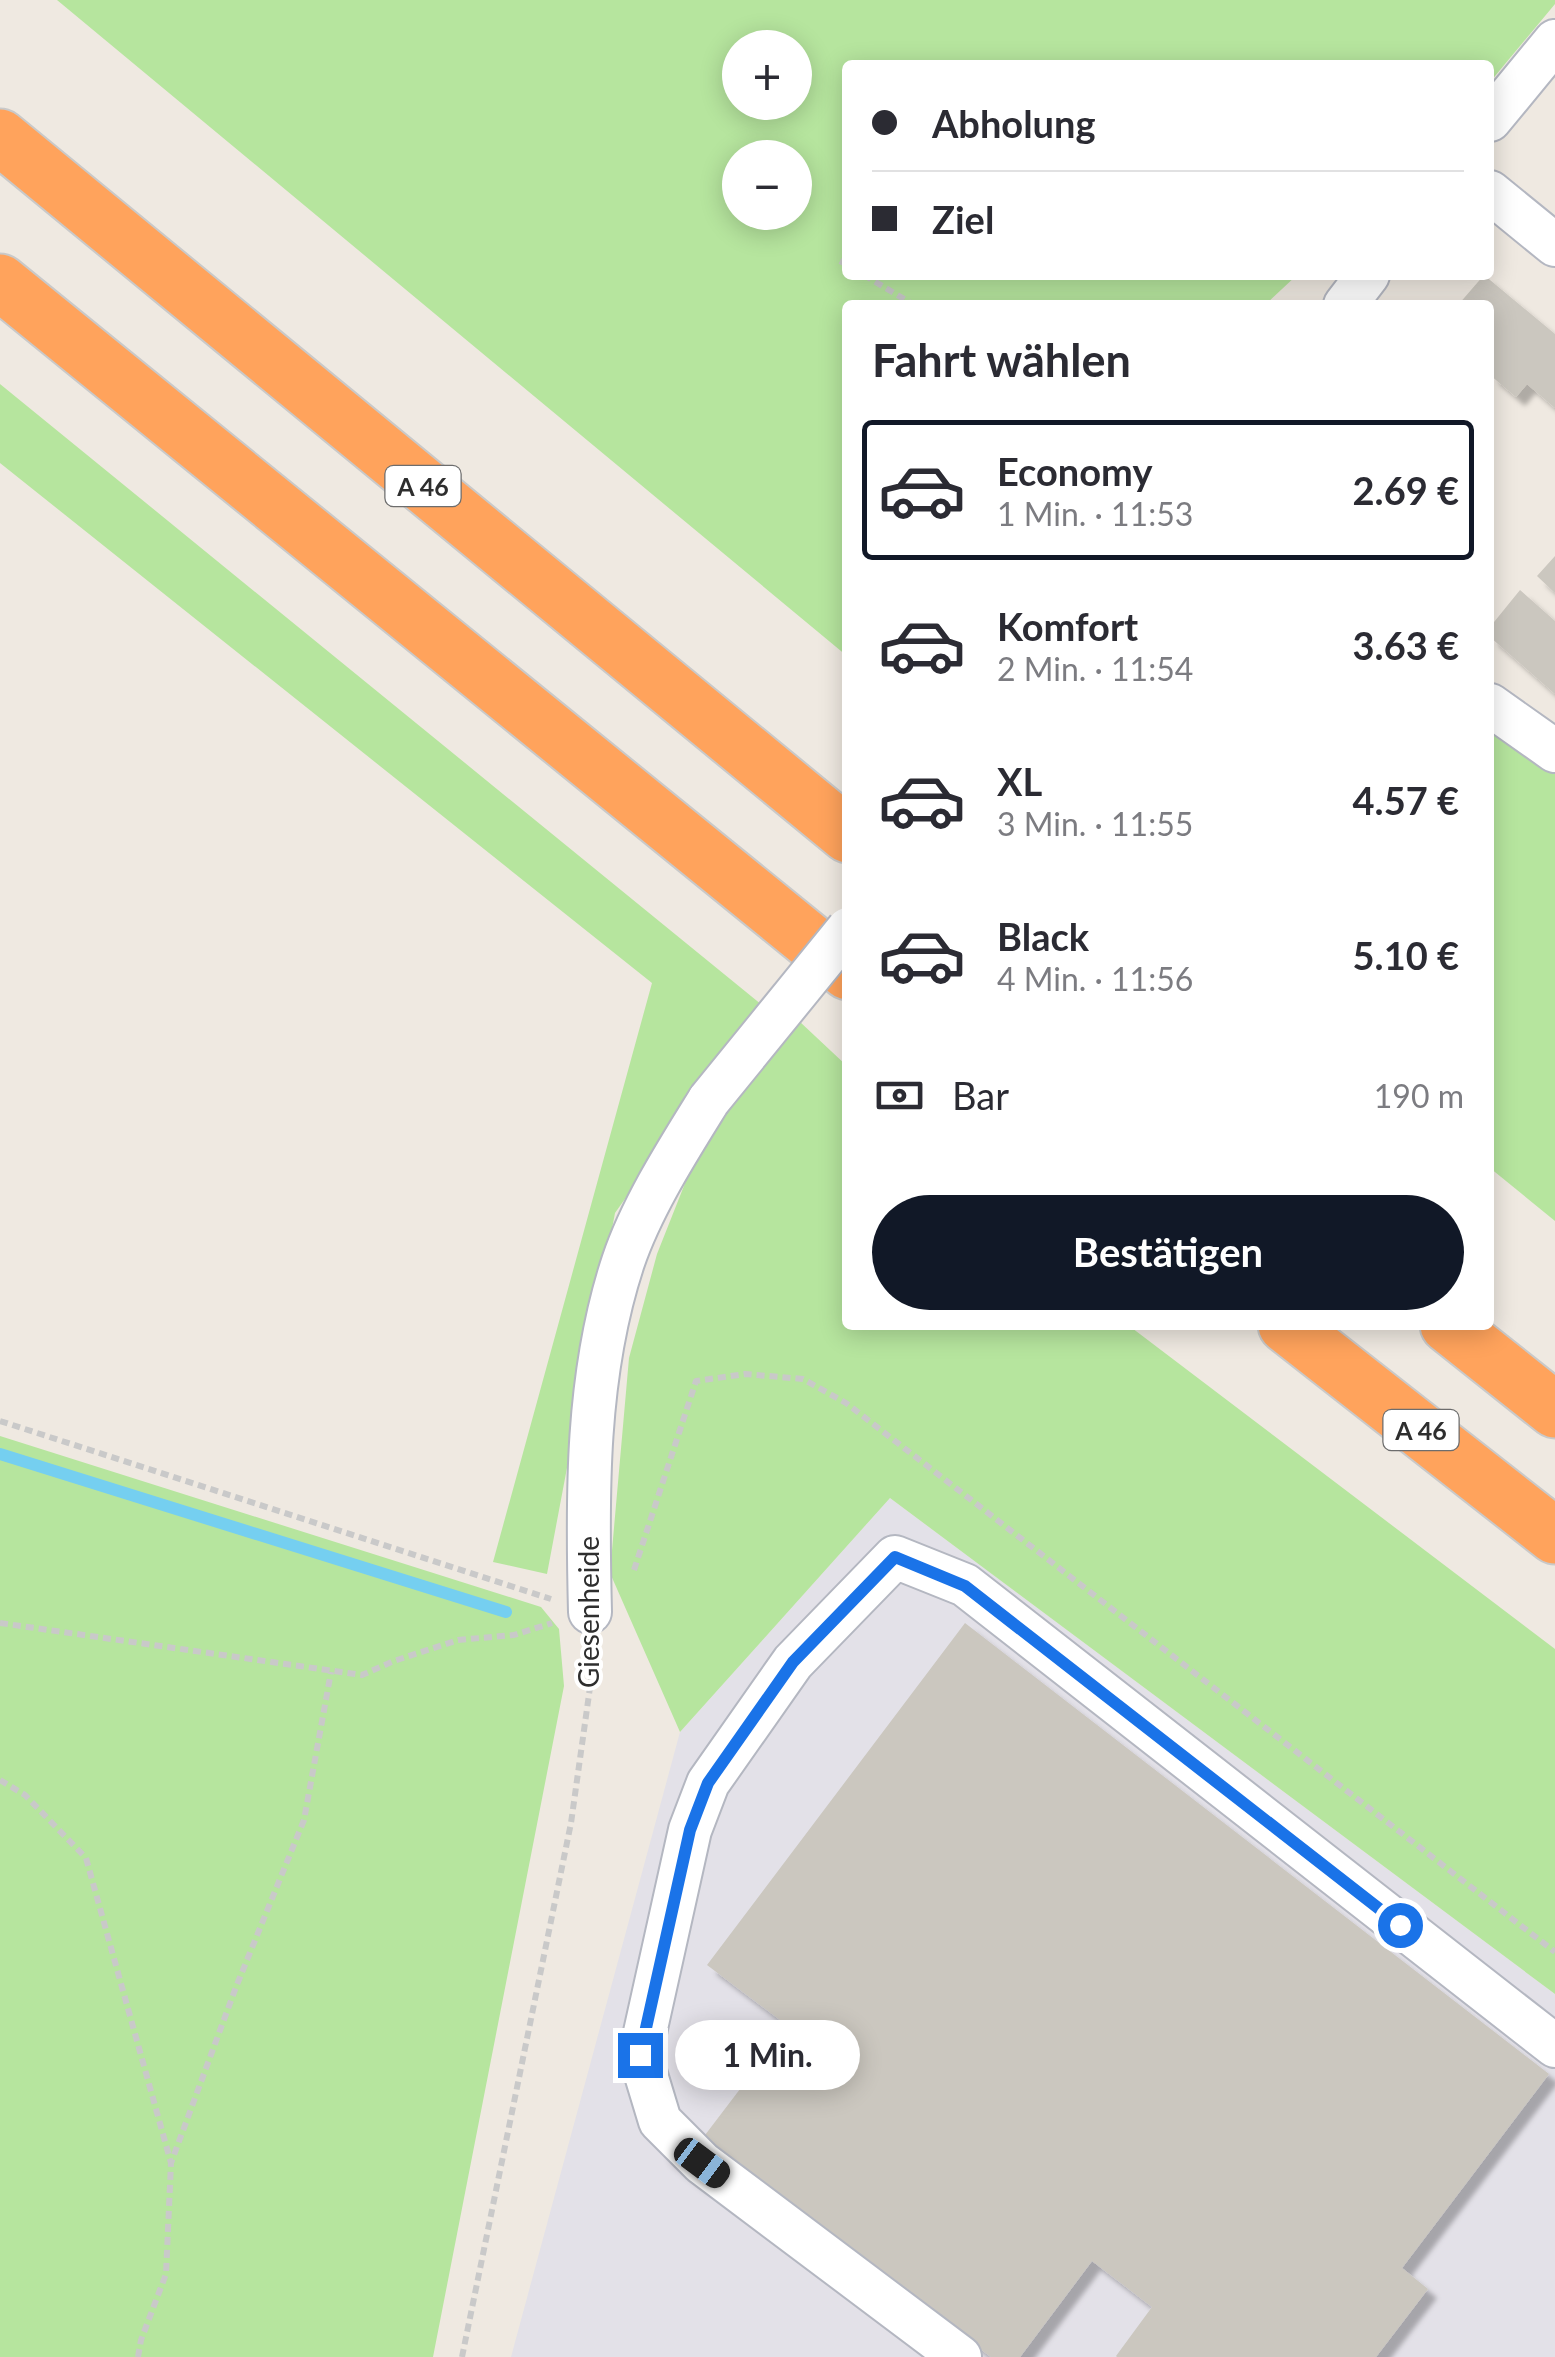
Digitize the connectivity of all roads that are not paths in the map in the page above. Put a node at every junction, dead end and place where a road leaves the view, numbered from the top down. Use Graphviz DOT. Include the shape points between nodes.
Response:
graph roads {
  1 [pos="1555,40"];
  2 [pos="1494,115"];
  3 [pos="0,136"];
  4 [pos="1494,195"];
  5 [pos="1555,245"];
  6 [pos="1364,280"];
  7 [pos="0,282"];
  8 [pos="1349,300"];
  9 [pos="1494,708"];
  10 [pos="1555,751"];
  11 [pos="842,830"];
  12 [pos="842,936"];
  13 [pos="842,967"];
  14 [pos="1292,1330"];
  15 [pos="1454,1330"];
  16 [pos="1555,1410"];
  17 [pos="1555,1536"];
  18 [pos="590,1612"];
  19 [pos="1555,2046"];
  20 [pos="960,2357"];
  1 -- 2 [label="street"];
  3 -- 11 [label="highway, A 46"];
  4 -- 5 [label="street"];
  6 -- 8 [label="street"];
  7 -- 13 [label="highway"];
  9 -- 10 [label="street"];
  12 -- 18 [label="street, Giesenheide, bridge" via="709,1100 662,1176 624,1261 599,1359 588,1517"];
  14 -- 17 [label="highway, A 46"];
  15 -- 16 [label="highway"];
  19 -- 20 [label="street" via="965,1586 895,1557 793,1662 708,1783 690,1830 640,2055 660,2121 702,2163"];
}
